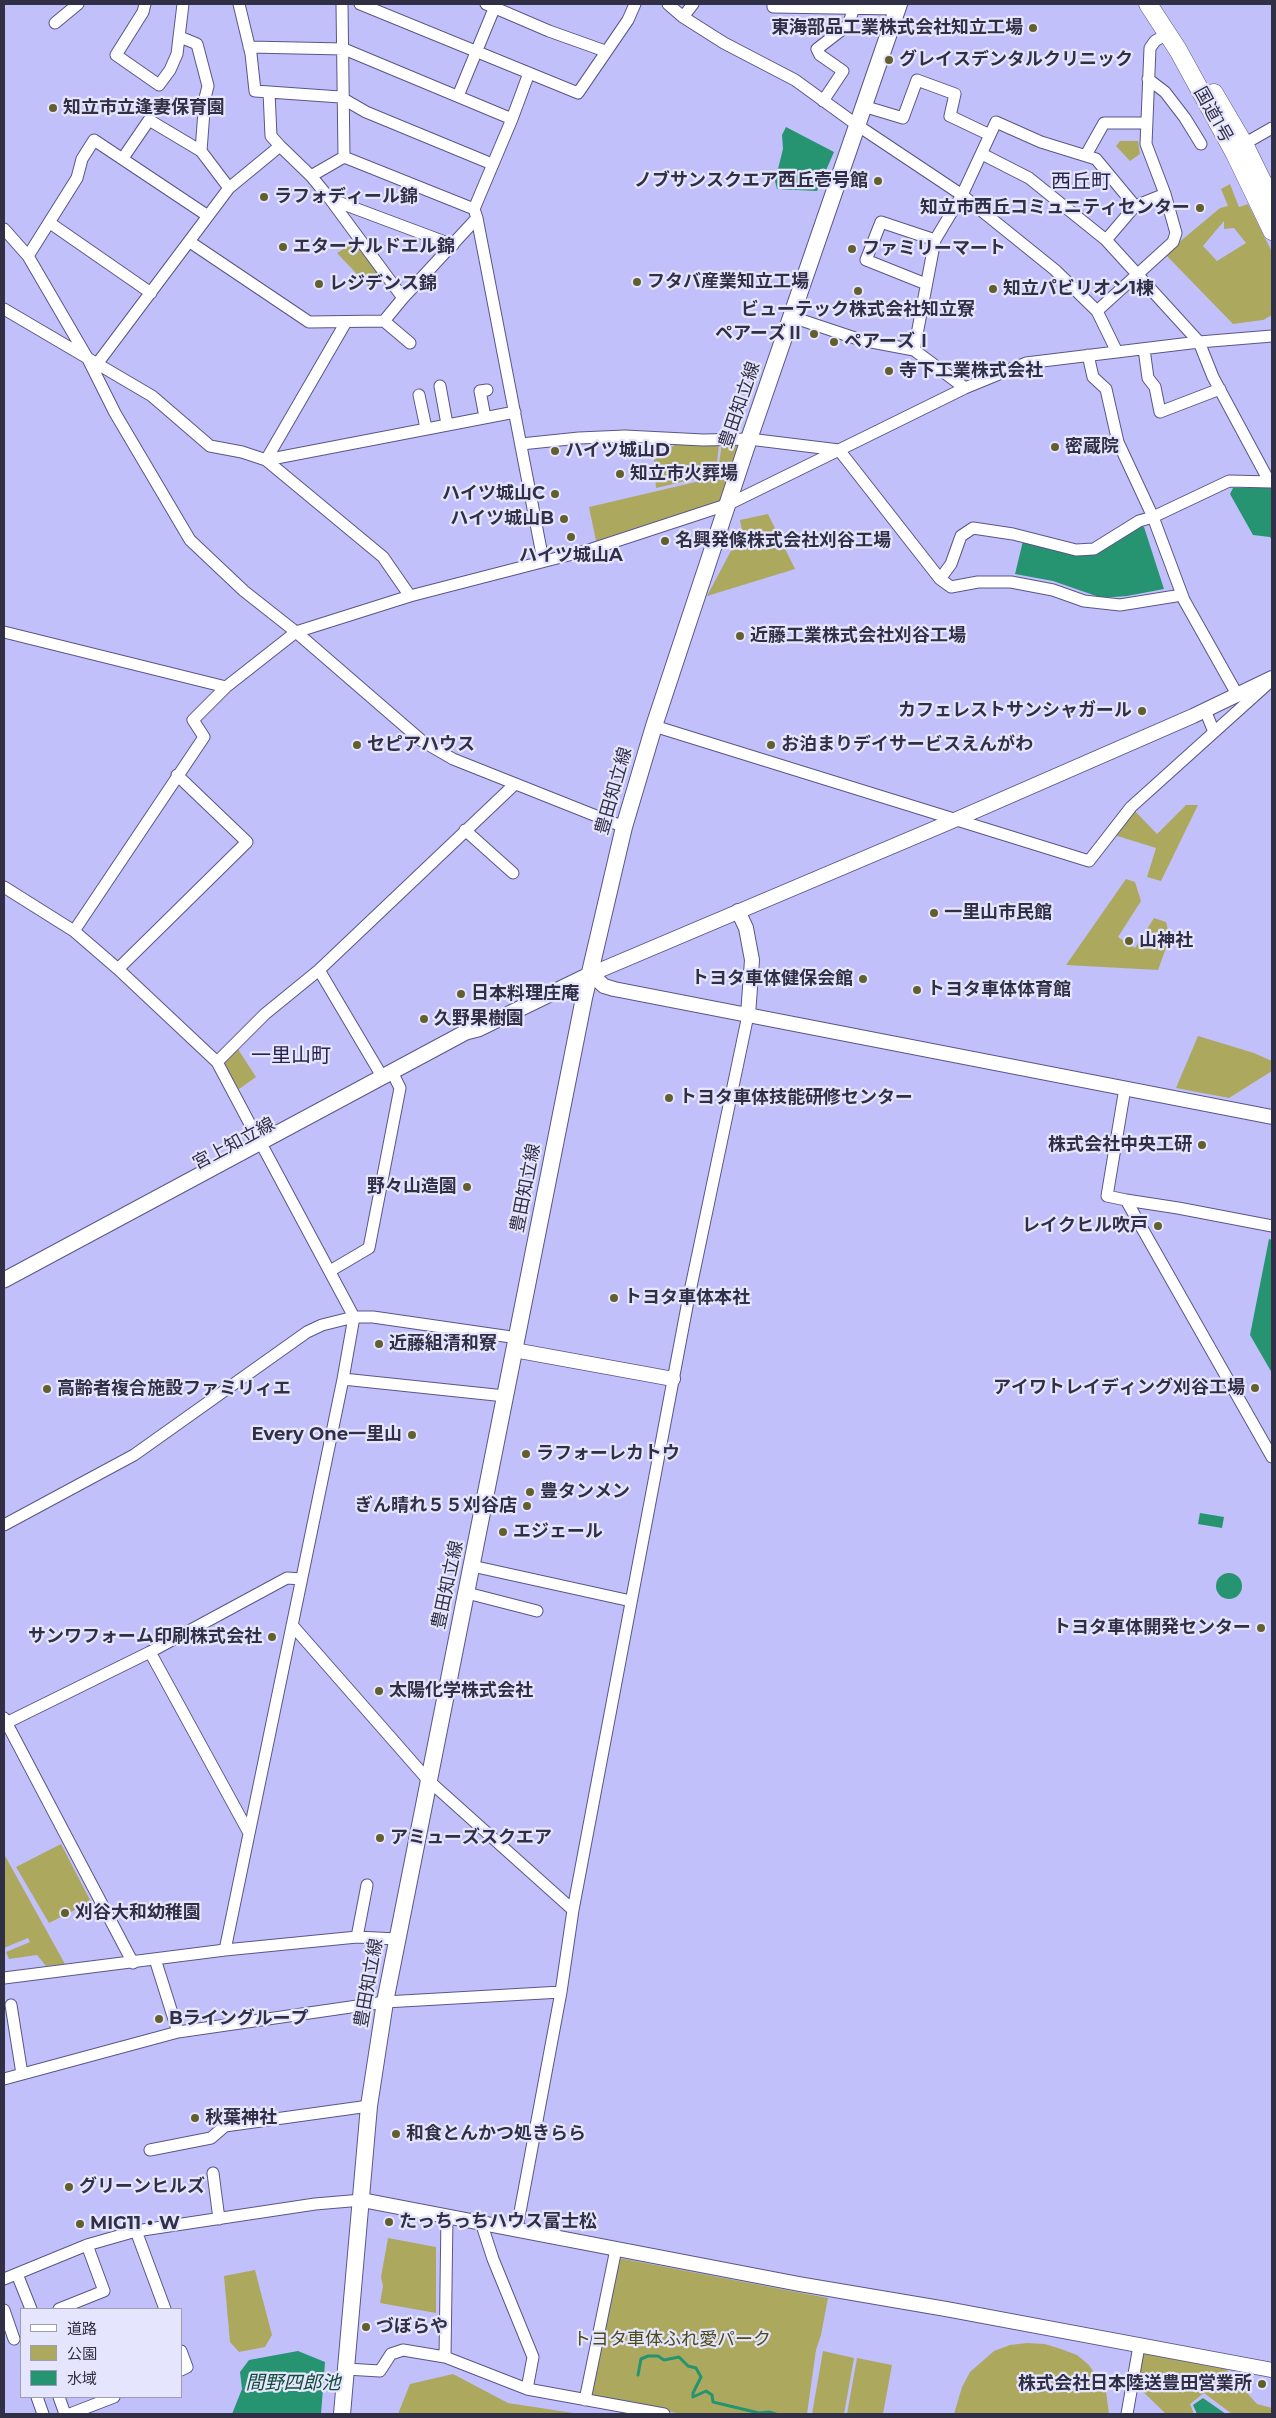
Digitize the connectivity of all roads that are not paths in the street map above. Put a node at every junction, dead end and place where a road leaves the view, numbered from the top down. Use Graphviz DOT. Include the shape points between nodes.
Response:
graph roads {
  1 [pos="78,4"];
  2 [pos="145,4"];
  3 [pos="183,4"];
  4 [pos="239,4"];
  5 [pos="342,4"];
  6 [pos="360,4"];
  7 [pos="634,4"];
  8 [pos="668,4"];
  9 [pos="693,4"];
  10 [pos="772,4"];
  11 [pos="1148,4"];
  12 [pos="1162,4"];
  13 [pos="492,5"];
  14 [pos="806,5"];
  15 [pos="898,6"];
  16 [pos="854,8"];
  17 [pos="683,17"];
  18 [pos="54,23"];
  19 [pos="1167,34"];
  20 [pos="180,37"];
  21 [pos="249,47"];
  22 [pos="344,49"];
  23 [pos="477,52"];
  24 [pos="605,52"];
  25 [pos="529,73"];
  26 [pos="1148,79"];
  27 [pos="269,92"];
  28 [pos="458,96"];
  29 [pos="344,101"];
  30 [pos="823,101"];
  31 [pos="863,106"];
  32 [pos="512,119"];
  33 [pos="1146,123"];
  34 [pos="857,126"];
  35 [pos="1272,128"];
  36 [pos="990,135"];
  37 [pos="1201,144"];
  38 [pos="1244,144"];
  39 [pos="280,146"];
  40 [pos="201,151"];
  41 [pos="982,154"];
  42 [pos="1086,154"];
  43 [pos="344,157"];
  44 [pos="123,158"];
  45 [pos="492,164"];
  46 [pos="311,176"];
  47 [pos="229,188"];
  48 [pos="1165,194"];
  49 [pos="962,195"];
  50 [pos="330,198"];
  51 [pos="1272,201"];
  52 [pos="1135,206"];
  53 [pos="475,214"];
  54 [pos="208,216"];
  55 [pos="50,223"];
  56 [pos="4,229"];
  57 [pos="1272,231"];
  58 [pos="935,240"];
  59 [pos="1106,240"];
  60 [pos="190,242"];
  61 [pos="454,245"];
  62 [pos="28,256"];
  63 [pos="1138,274"];
  64 [pos="926,284"];
  65 [pos="151,293"];
  66 [pos="403,298"];
  67 [pos="4,309"];
  68 [pos="1096,311"];
  69 [pos="792,317"];
  70 [pos="384,321"];
  71 [pos="346,322"];
  72 [pos="1272,336"];
  73 [pos="1199,342"];
  74 [pos="410,343"];
  75 [pos="1144,349"];
  76 [pos="914,350"];
  77 [pos="1117,352"];
  78 [pos="1088,355"];
  79 [pos="92,361"];
  80 [pos="440,386"];
  81 [pos="965,388"];
  82 [pos="1220,389"];
  83 [pos="487,390"];
  84 [pos="419,395"];
  85 [pos="515,412"];
  86 [pos="485,417"];
  87 [pos="447,424"];
  88 [pos="426,428"];
  89 [pos="749,439"];
  90 [pos="521,444"];
  91 [pos="839,450"];
  92 [pos="266,460"];
  93 [pos="1270,482"];
  94 [pos="729,504"];
  95 [pos="1153,517"];
  96 [pos="543,560"];
  97 [pos="940,579"];
  98 [pos="1182,595"];
  99 [pos="410,596"];
  100 [pos="4,632"];
  101 [pos="296,632"];
  102 [pos="1272,679"];
  103 [pos="226,687"];
  104 [pos="1238,696"];
  105 [pos="1205,710"];
  106 [pos="654,726"];
  107 [pos="1214,732"];
  108 [pos="177,775"];
  109 [pos="515,784"];
  110 [pos="957,819"];
  111 [pos="624,827"];
  112 [pos="465,830"];
  113 [pos="512,873"];
  114 [pos="4,886"];
  115 [pos="738,911"];
  116 [pos="74,931"];
  117 [pos="118,969"];
  118 [pos="319,970"];
  119 [pos="591,974"];
  120 [pos="748,1015"];
  121 [pos="217,1062"];
  122 [pos="389,1078"];
  123 [pos="1125,1088"];
  124 [pos="1272,1117"];
  125 [pos="262,1146"];
  126 [pos="1126,1200"];
  127 [pos="1272,1226"];
  128 [pos="330,1271"];
  129 [pos="4,1280"];
  130 [pos="4,1288"];
  131 [pos="354,1317"];
  132 [pos="516,1344"];
  133 [pos="343,1379"];
  134 [pos="673,1379"];
  135 [pos="505,1396"];
  136 [pos="1272,1457"];
  137 [pos="4,1525"];
  138 [pos="472,1566"];
  139 [pos="301,1579"];
  140 [pos="467,1593"];
  141 [pos="631,1601"];
  142 [pos="537,1611"];
  143 [pos="292,1625"];
  144 [pos="150,1652"];
  145 [pos="5,1722"];
  146 [pos="428,1780"];
  147 [pos="249,1833"];
  148 [pos="367,1885"];
  149 [pos="573,1910"];
  150 [pos="357,1937"];
  151 [pos="397,1939"];
  152 [pos="225,1950"];
  153 [pos="155,1959"];
  154 [pos="132,1963"];
  155 [pos="4,1978"];
  156 [pos="561,1992"];
  157 [pos="385,2002"];
  158 [pos="11,2005"];
  159 [pos="178,2032"];
  160 [pos="22,2074"];
  161 [pos="4,2079"];
  162 [pos="369,2106"];
  163 [pos="150,2150"];
  164 [pos="213,2173"];
  165 [pos="362,2200"];
  166 [pos="448,2216"];
  167 [pos="219,2219"];
  168 [pos="481,2222"];
  169 [pos="517,2228"];
  170 [pos="136,2231"];
  171 [pos="87,2245"];
  172 [pos="616,2249"];
  173 [pos="17,2274"];
  174 [pos="4,2279"];
  175 [pos="30,2308"];
  176 [pos="62,2308"];
  177 [pos="166,2308"];
  178 [pos="4,2310"];
  179 [pos="14,2339"];
  180 [pos="1139,2346"];
  181 [pos="182,2353"];
  182 [pos="445,2357"];
  183 [pos="346,2369"];
  184 [pos="182,2370"];
  185 [pos="1272,2370"];
  186 [pos="528,2390"];
  187 [pos="37,2398"];
  188 [pos="59,2398"];
  189 [pos="111,2398"];
  190 [pos="585,2400"];
  191 [pos="42,2414"];
  192 [pos="65,2414"];
  193 [pos="70,2414"];
  194 [pos="342,2414"];
  195 [pos="664,2414"];
  196 [pos="1127,2414"];
  1 -- 18 [label="street"];
  2 -- 20 [label="street" via="116,55 158,85 170,70"];
  3 -- 20 [label="street"];
  4 -- 21 [label="street"];
  5 -- 22 [label="street"];
  6 -- 23 [label="street"];
  7 -- 24 [label="street" via="628,20"];
  8 -- 17 [label="street"];
  9 -- 17 [label="street"];
  10 -- 14 [label="street" via="773,7"];
  11 -- 19 [label="highway, 国道1号"];
  12 -- 38 [label="highway, 国道1号"];
  13 -- 23 [label="street"];
  13 -- 24 [label="street" via="549,32"];
  14 -- 16 [label="street"];
  15 -- 16 [label="street"];
  15 -- 31 [label="main road, 豊田知立線"];
  16 -- 30 [label="street" via="848,25 817,49 820,55 844,71"];
  17 -- 30 [label="street" via="724,43 795,80"];
  19 -- 26 [label="street" via="1150,48"];
  19 -- 57 [label="highway, 国道1号" via="1235,154"];
  20 -- 40 [label="street" via="197,44 208,86"];
  21 -- 22 [label="street"];
  21 -- 27 [label="street" via="255,91"];
  22 -- 28 [label="street"];
  22 -- 29 [label="street"];
  23 -- 25 [label="street"];
  23 -- 28 [label="street"];
  24 -- 25 [label="street" via="578,93"];
  25 -- 32 [label="street"];
  26 -- 33 [label="street"];
  26 -- 37 [label="street" via="1165,92"];
  27 -- 29 [label="street" via="340,97"];
  27 -- 39 [label="street" via="270,136"];
  28 -- 32 [label="street"];
  29 -- 43 [label="street"];
  29 -- 45 [label="street"];
  30 -- 34 [label="street"];
  31 -- 34 [label="main road, 豊田知立線"];
  31 -- 36 [label="street" via="903,118 917,80 955,94 950,116"];
  32 -- 45 [label="street"];
  33 -- 42 [label="street" via="1104,123"];
  33 -- 48 [label="street" via="1146,144"];
  34 -- 49 [label="street"];
  34 -- 69 [label="main road, 豊田知立線"];
  35 -- 38 [label="street"];
  36 -- 41 [label="street"];
  36 -- 42 [label="street" via="996,122 1041,142"];
  38 -- 51 [label="highway, 国道1号"];
  39 -- 46 [label="street"];
  39 -- 47 [label="street"];
  40 -- 44 [label="street" via="149,120"];
  40 -- 47 [label="street"];
  41 -- 49 [label="street"];
  41 -- 59 [label="street" via="1029,178"];
  42 -- 52 [label="street" via="1106,169"];
  43 -- 46 [label="street"];
  43 -- 53 [label="street"];
  44 -- 54 [label="street"];
  44 -- 55 [label="street" via="94,140 82,159 77,178"];
  45 -- 53 [label="street"];
  46 -- 50 [label="street"];
  47 -- 54 [label="street"];
  48 -- 52 [label="street"];
  48 -- 63 [label="street" via="1176,233 1173,242"];
  49 -- 58 [label="street"];
  49 -- 68 [label="street" via="1055,270"];
  50 -- 61 [label="street"];
  50 -- 66 [label="street"];
  52 -- 59 [label="street"];
  53 -- 61 [label="street"];
  53 -- 85 [label="street"];
  54 -- 60 [label="street"];
  55 -- 62 [label="street"];
  55 -- 65 [label="street"];
  56 -- 62 [label="street"];
  58 -- 64 [label="street"];
  58 -- 64 [label="street" via="881,222 866,260"];
  59 -- 63 [label="street"];
  60 -- 65 [label="street"];
  60 -- 71 [label="street" via="309,322"];
  61 -- 66 [label="street"];
  62 -- 79 [label="street"];
  63 -- 68 [label="street"];
  63 -- 73 [label="street"];
  64 -- 76 [label="street"];
  65 -- 79 [label="street"];
  66 -- 70 [label="street"];
  67 -- 79 [label="street"];
  68 -- 77 [label="street"];
  69 -- 76 [label="street" via="861,340"];
  69 -- 89 [label="main road, 豊田知立線"];
  70 -- 71 [label="street"];
  70 -- 74 [label="street"];
  71 -- 92 [label="street"];
  72 -- 73 [label="street"];
  73 -- 75 [label="street"];
  73 -- 82 [label="street"];
  75 -- 77 [label="street"];
  75 -- 82 [label="street" via="1148,378 1154,387 1160,412"];
  76 -- 81 [label="street"];
  77 -- 78 [label="street"];
  78 -- 81 [label="street" via="1026,363"];
  78 -- 95 [label="street" via="1093,377 1106,389 1118,442"];
  79 -- 92 [label="street" via="152,396 210,446"];
  79 -- 101 [label="street" via="115,413 190,540 244,591"];
  80 -- 87 [label="street"];
  81 -- 91 [label="street"];
  82 -- 93 [label="street"];
  83 -- 86 [label="street" via="480,391"];
  84 -- 88 [label="street"];
  85 -- 86 [label="street"];
  85 -- 90 [label="street"];
  86 -- 87 [label="street"];
  87 -- 88 [label="street"];
  88 -- 92 [label="street"];
  89 -- 90 [label="street" via="625,436"];
  89 -- 91 [label="street"];
  89 -- 94 [label="main road, 豊田知立線"];
  90 -- 96 [label="street"];
  91 -- 94 [label="street"];
  91 -- 97 [label="street"];
  92 -- 99 [label="street" via="383,557"];
  93 -- 95 [label="street" via="1228,481"];
  94 -- 96 [label="street" via="592,549"];
  94 -- 106 [label="main road, 豊田知立線"];
  95 -- 97 [label="street" via="1139,521 1094,549 1076,550 1013,534 972,528 961,536 951,564"];
  95 -- 98 [label="street"];
  96 -- 99 [label="street"];
  97 -- 98 [label="street" via="952,587 978,582 1011,582 1053,590 1084,601 1120,605"];
  98 -- 104 [label="street"];
  99 -- 101 [label="street"];
  100 -- 103 [label="street"];
  101 -- 103 [label="street"];
  101 -- 109 [label="street" via="422,741 454,759"];
  102 -- 104 [label="street"];
  102 -- 107 [label="street"];
  103 -- 108 [label="street" via="194,720 204,737"];
  104 -- 105 [label="street"];
  105 -- 107 [label="street"];
  105 -- 110 [label="street"];
  106 -- 110 [label="street"];
  106 -- 111 [label="main road, 豊田知立線"];
  107 -- 110 [label="street" via="1131,807 1089,861"];
  108 -- 116 [label="street"];
  108 -- 117 [label="street" via="247,842"];
  109 -- 111 [label="street"];
  109 -- 112 [label="street"];
  110 -- 115 [label="street"];
  111 -- 119 [label="main road, 豊田知立線"];
  112 -- 113 [label="street"];
  112 -- 118 [label="street"];
  114 -- 116 [label="street"];
  115 -- 119 [label="street"];
  115 -- 120 [label="street" via="746,928 752,960"];
  116 -- 117 [label="street"];
  117 -- 121 [label="street"];
  118 -- 121 [label="street" via="265,1014"];
  118 -- 122 [label="street"];
  119 -- 120 [label="street" via="604,986 614,989"];
  119 -- 122 [label="main road, 宮上知立線" via="478,1029 469,1038"];
  119 -- 132 [label="main road, 豊田知立線"];
  120 -- 123 [label="street"];
  120 -- 134 [label="street"];
  121 -- 125 [label="street"];
  122 -- 125 [label="main road, 宮上知立線"];
  122 -- 128 [label="street" via="400,1088 369,1248"];
  123 -- 124 [label="street"];
  123 -- 126 [label="street" via="1107,1196"];
  125 -- 128 [label="street"];
  125 -- 129 [label="main road, 宮上知立線"];
  125 -- 130 [label="main road, 宮上知立線"];
  126 -- 127 [label="street"];
  126 -- 136 [label="street"];
  128 -- 131 [label="street"];
  131 -- 132 [label="street" via="372,1317"];
  131 -- 133 [label="street"];
  131 -- 137 [label="street" via="307,1332 134,1455"];
  132 -- 134 [label="street"];
  132 -- 135 [label="main road, 豊田知立線"];
  133 -- 135 [label="street"];
  133 -- 139 [label="street"];
  134 -- 141 [label="street"];
  135 -- 138 [label="main road, 豊田知立線"];
  138 -- 140 [label="main road, 豊田知立線"];
  138 -- 141 [label="street"];
  139 -- 143 [label="street"];
  139 -- 144 [label="street" via="287,1578"];
  140 -- 142 [label="street"];
  140 -- 146 [label="main road, 豊田知立線"];
  141 -- 149 [label="street"];
  143 -- 146 [label="street"];
  143 -- 147 [label="street"];
  144 -- 145 [label="street"];
  144 -- 147 [label="street"];
  145 -- 154 [label="street"];
  146 -- 149 [label="street"];
  146 -- 151 [label="main road, 豊田知立線"];
  147 -- 152 [label="street"];
  148 -- 150 [label="street"];
  149 -- 156 [label="street"];
  150 -- 151 [label="street"];
  150 -- 152 [label="street"];
  151 -- 157 [label="main road, 豊田知立線"];
  152 -- 153 [label="street"];
  153 -- 154 [label="street"];
  153 -- 159 [label="street"];
  154 -- 155 [label="street"];
  156 -- 157 [label="street"];
  156 -- 169 [label="street"];
  157 -- 159 [label="street"];
  157 -- 162 [label="main road, 豊田知立線"];
  158 -- 160 [label="street"];
  159 -- 160 [label="street"];
  160 -- 161 [label="street"];
  162 -- 163 [label="street" via="225,2126 211,2138"];
  162 -- 165 [label="main road, 豊田知立線"];
  164 -- 167 [label="street"];
  165 -- 166 [label="street"];
  165 -- 167 [label="street"];
  165 -- 183 [label="main road, 豊田知立線"];
  166 -- 168 [label="street"];
  166 -- 182 [label="street"];
  167 -- 170 [label="street"];
  168 -- 169 [label="street"];
  168 -- 186 [label="street" via="533,2357"];
  169 -- 172 [label="street"];
  170 -- 171 [label="street"];
  170 -- 177 [label="street"];
  171 -- 173 [label="street"];
  171 -- 176 [label="street" via="104,2291"];
  172 -- 180 [label="street"];
  172 -- 190 [label="street"];
  173 -- 174 [label="street"];
  173 -- 175 [label="street"];
  178 -- 179 [label="street"];
  180 -- 185 [label="street"];
  180 -- 196 [label="street"];
  181 -- 184 [label="street" via="188,2367"];
  182 -- 183 [label="street" via="403,2350 391,2354 380,2371"];
  182 -- 186 [label="street"];
  183 -- 194 [label="main road, 豊田知立線"];
  186 -- 190 [label="street"];
  187 -- 191 [label="street"];
  188 -- 192 [label="street"];
  189 -- 193 [label="street"];
  190 -- 195 [label="street"];
}
